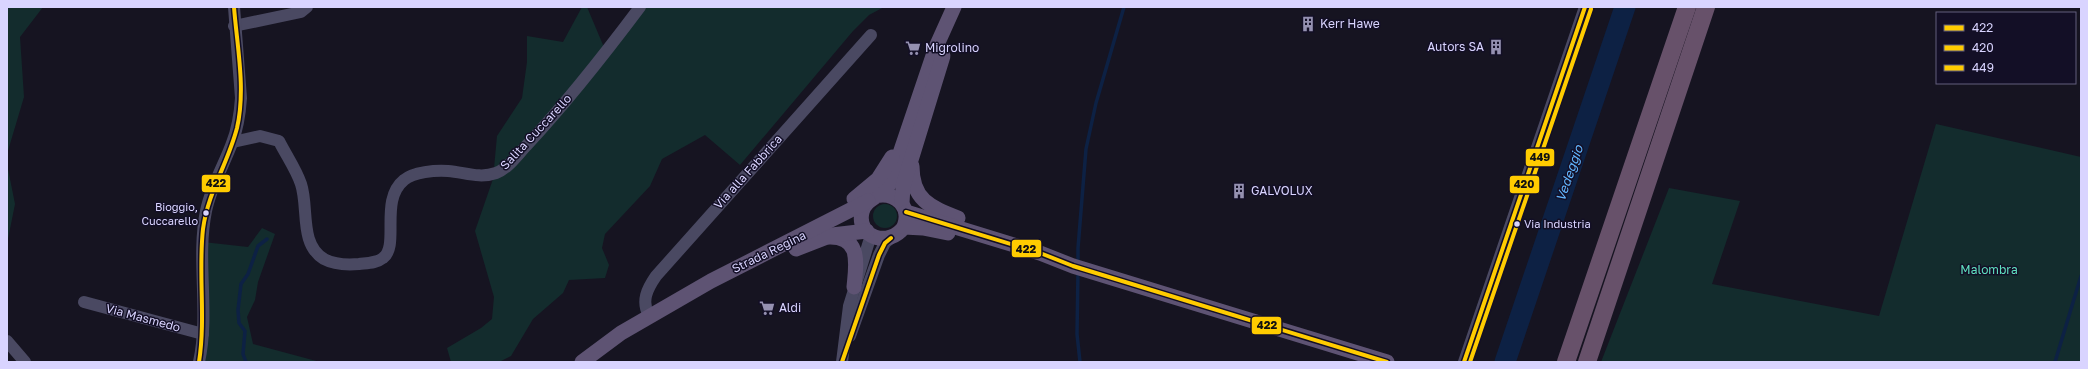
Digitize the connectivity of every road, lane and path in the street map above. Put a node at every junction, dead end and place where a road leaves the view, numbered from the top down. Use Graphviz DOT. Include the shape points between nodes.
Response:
graph roads {
  1 [pos="234,7"];
  2 [pos="307,7"];
  3 [pos="640,7"];
  4 [pos="1585,7"];
  5 [pos="1687,7"];
  6 [pos="1706,7"];
  7 [pos="953,12"];
  8 [pos="234,26"];
  9 [pos="870,35"];
  10 [pos="920,92"];
  11 [pos="232,142"];
  12 [pos="913,154"];
  13 [pos="872,198"];
  14 [pos="904,207"];
  15 [pos="904,227"];
  16 [pos="869,233"];
  17 [pos="891,238"];
  18 [pos="819,239"];
  19 [pos="1037,252"];
  20 [pos="1079,268"];
  21 [pos="711,281"];
  22 [pos="854,287"];
  23 [pos="84,302"];
  24 [pos="671,305"];
  25 [pos="649,316"];
  26 [pos="203,334"];
  27 [pos="7,341"];
  28 [pos="845,350"];
  29 [pos="25,362"];
  30 [pos="199,362"];
  31 [pos="582,362"];
  32 [pos="842,362"];
  33 [pos="1387,362"];
  34 [pos="1464,362"];
  35 [pos="1566,362"];
  36 [pos="1587,362"];
  1 -- 8 [label="street"];
  2 -- 8 [label="street" via="300,12"];
  3 -- 11 [label="street, Salita Cuccarello" via="554,116 511,162 497,173 472,176 447,171 412,175 403,180 396,190 389,221 392,243 383,258 372,262 337,264 324,259 312,249 307,237 305,201 300,183 279,141 260,136"];
  4 -- 34 [label="street"];
  5 -- 35 [label="highway"];
  6 -- 36 [label="highway"];
  7 -- 10 [label="main road, Strada Regina" via="936,47"];
  7 -- 12 [label="main road" via="945,50"];
  8 -- 11 [label="street" via="241,98 238,125"];
  9 -- 25 [label="street, Via alla Fabbrica" via="656,276 645,295 645,308"];
  10 -- 13 [label="main road, Strada Regina" via="890,183 882,193"];
  10 -- 21 [label="main road" via="889,162 872,185 837,209 740,258"];
  11 -- 26 [label="street" via="206,210 203,242"];
  12 -- 14 [label="main road" via="901,193"];
  12 -- 19 [label="main road" via="914,186 928,205 1023,242"];
  13 -- 14 [label="main road" via="890,195"];
  13 -- 16 [label="main road" via="865,206 862,219"];
  13 -- 21 [label="main road, Strada Regina"];
  14 -- 15 [label="main road"];
  14 -- 19 [label="main road"];
  15 -- 17 [label="main road"];
  15 -- 20 [label="main road" via="934,230 1034,259"];
  16 -- 17 [label="main road" via="877,238"];
  16 -- 18 [label="main road, Strada Regina" via="845,232"];
  16 -- 22 [label="street"];
  17 -- 28 [label="street" via="885,243 879,255"];
  18 -- 22 [label="main road" via="839,238 851,245 856,258"];
  18 -- 24 [label="main road, Strada Regina"];
  19 -- 20 [label="main road"];
  20 -- 33 [label="main road"];
  21 -- 24 [label="main road, Strada Regina"];
  22 -- 28 [label="street" via="849,306"];
  23 -- 26 [label="street, Via Masmedo"];
  24 -- 25 [label="main road, Strada Regina"];
  25 -- 31 [label="main road, Strada Regina" via="616,336"];
  26 -- 30 [label="street"];
  27 -- 29 [label="street"];
  28 -- 32 [label="street"];
}
